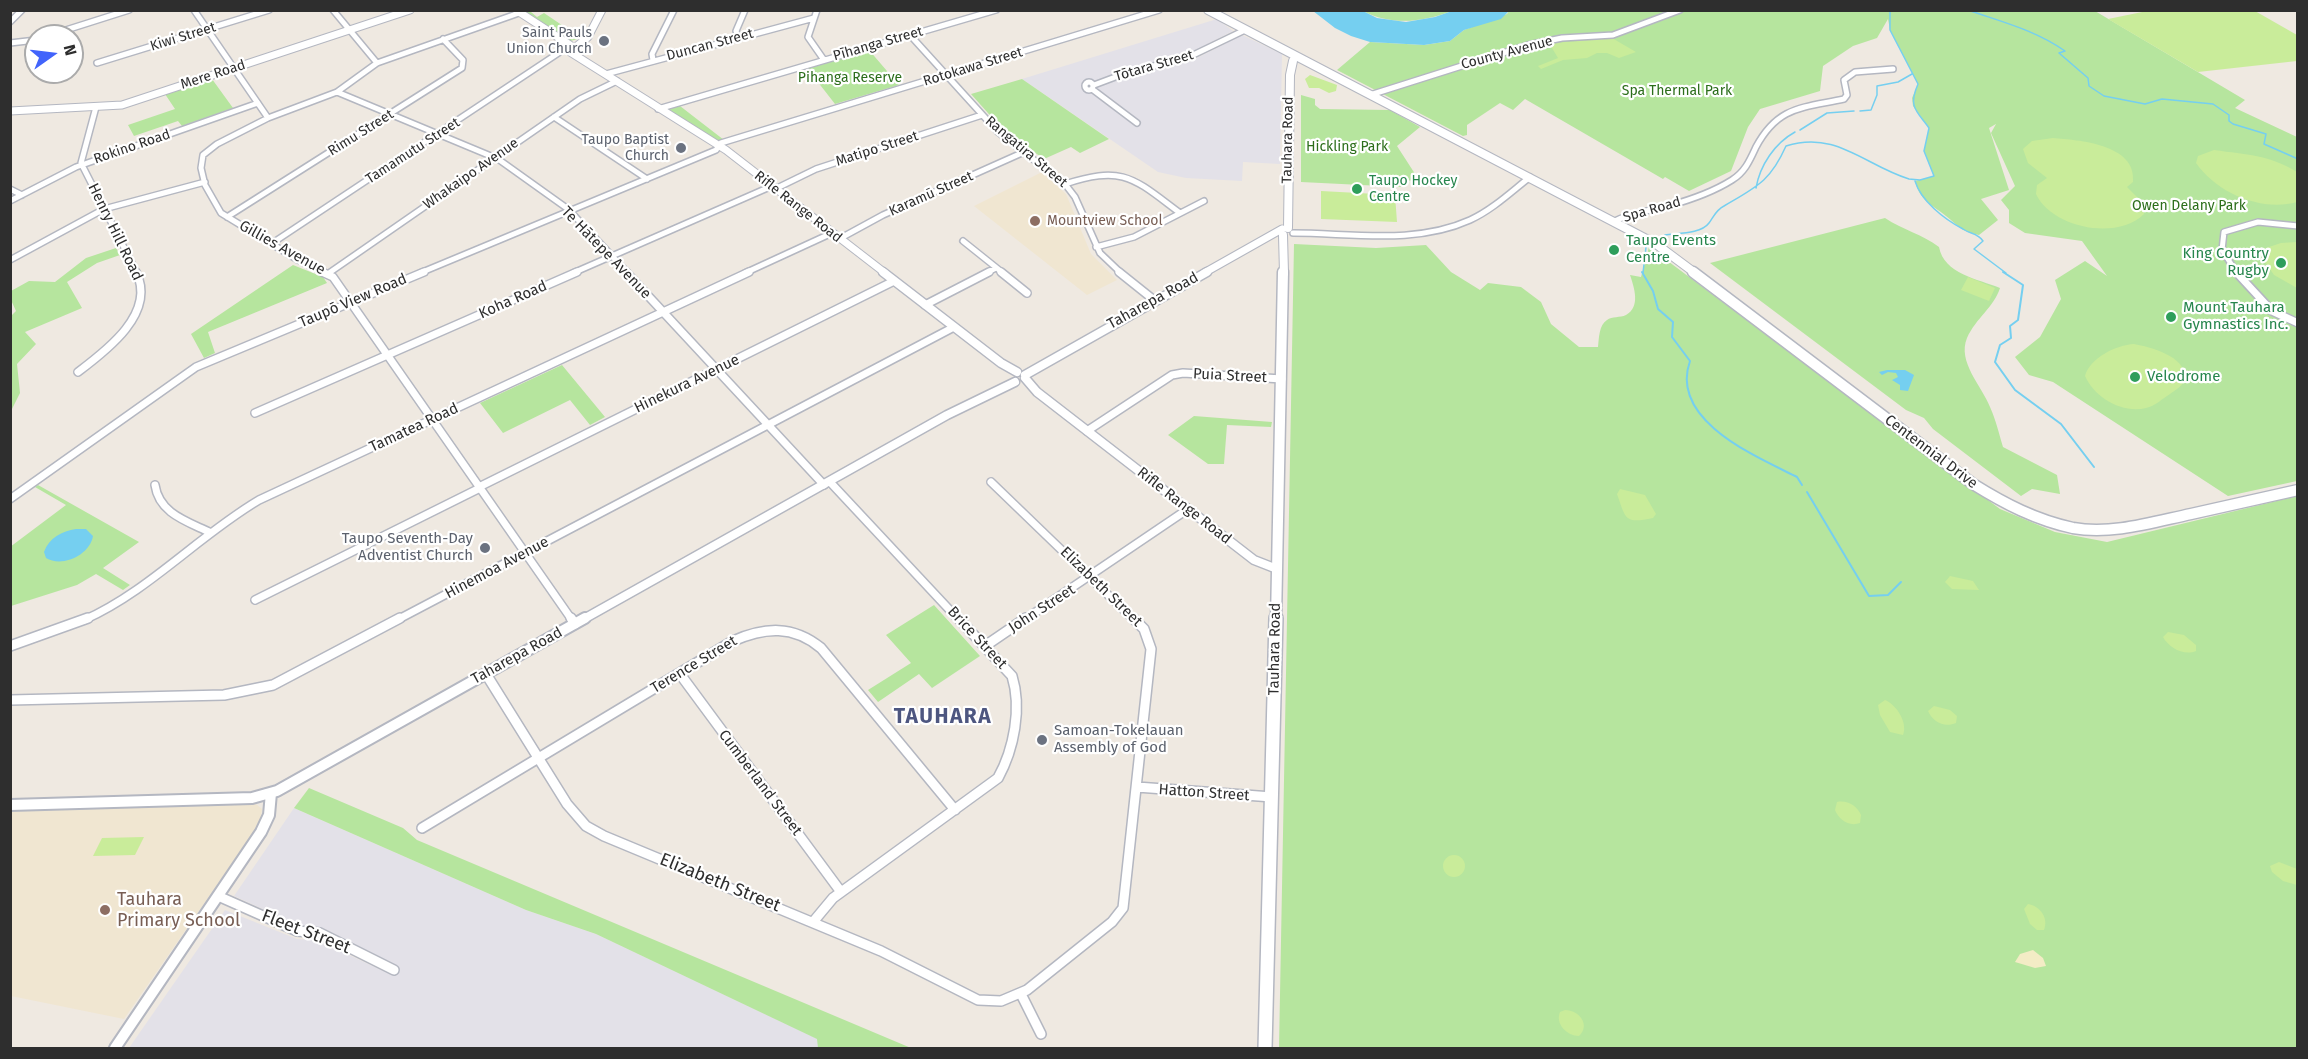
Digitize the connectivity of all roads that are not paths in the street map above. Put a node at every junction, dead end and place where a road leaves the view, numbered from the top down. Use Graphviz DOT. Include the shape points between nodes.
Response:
graph roads {
  1 [pos="22,10"];
  2 [pos="129,10"];
  3 [pos="194,10"];
  4 [pos="269,10"];
  5 [pos="333,10"];
  6 [pos="410,10"];
  7 [pos="602,10"];
  8 [pos="674,10"];
  9 [pos="745,10"];
  10 [pos="817,10"];
  11 [pos="996,10"];
  12 [pos="1159,10"];
  13 [pos="1208,10"];
  14 [pos="1680,10"];
  15 [pos="517,12"];
  16 [pos="814,18"];
  17 [pos="10,22"];
  18 [pos="84,24"];
  19 [pos="207,30"];
  20 [pos="350,30"];
  21 [pos="1245,30"];
  22 [pos="910,35"];
  23 [pos="738,37"];
  24 [pos="443,39"];
  25 [pos="570,48"];
  26 [pos="1288,52"];
  27 [pos="653,60"];
  28 [pos="824,60"];
  29 [pos="1293,61"];
  30 [pos="97,63"];
  31 [pos="377,63"];
  32 [pos="1313,64"];
  33 [pos="234,69"];
  34 [pos="1893,69"];
  35 [pos="606,74"];
  36 [pos="946,75"];
  37 [pos="617,81"];
  38 [pos="337,92"];
  39 [pos="1370,94"];
  40 [pos="258,103"];
  41 [pos="96,107"];
  42 [pos="657,109"];
  43 [pos="10,111"];
  44 [pos="390,114"];
  45 [pos="982,115"];
  46 [pos="554,117"];
  47 [pos="268,118"];
  48 [pos="1137,123"];
  49 [pos="437,135"];
  50 [pos="719,146"];
  51 [pos="1024,152"];
  52 [pos="495,158"];
  53 [pos="81,164"];
  54 [pos="1530,177"];
  55 [pos="647,179"];
  56 [pos="205,182"];
  57 [pos="1065,184"];
  58 [pos="773,188"];
  59 [pos="10,189"];
  60 [pos="22,195"];
  61 [pos="10,201"];
  62 [pos="1204,201"];
  63 [pos="104,209"];
  64 [pos="569,211"];
  65 [pos="1180,213"];
  66 [pos="227,217"];
  67 [pos="1615,221"];
  68 [pos="2298,226"];
  69 [pos="1286,230"];
  70 [pos="832,233"];
  71 [pos="839,239"];
  72 [pos="963,241"];
  73 [pos="272,244"];
  74 [pos="1096,247"];
  75 [pos="611,257"];
  76 [pos="10,260"];
  77 [pos="996,268"];
  78 [pos="329,273"];
  79 [pos="894,281"];
  80 [pos="1027,293"];
  81 [pos="1155,300"];
  82 [pos="350,302"];
  83 [pos="926,306"];
  84 [pos="663,312"];
  85 [pos="2298,323"];
  86 [pos="954,327"];
  87 [pos="387,355"];
  88 [pos="716,369"];
  89 [pos="78,372"];
  90 [pos="1018,377"];
  91 [pos="1282,379"];
  92 [pos="255,413"];
  93 [pos="432,420"];
  94 [pos="768,425"];
  95 [pos="1087,431"];
  96 [pos="991,482"];
  97 [pos="827,483"];
  98 [pos="155,485"];
  99 [pos="480,487"];
  100 [pos="2298,490"];
  101 [pos="10,499"];
  102 [pos="1188,509"];
  103 [pos="209,532"];
  104 [pos="526,553"];
  105 [pos="1277,569"];
  106 [pos="1091,577"];
  107 [pos="255,600"];
  108 [pos="575,624"];
  109 [pos="10,646"];
  110 [pos="985,646"];
  111 [pos="486,674"];
  112 [pos="680,674"];
  113 [pos="10,700"];
  114 [pos="539,758"];
  115 [pos="1137,787"];
  116 [pos="271,793"];
  117 [pos="1272,797"];
  118 [pos="10,805"];
  119 [pos="955,810"];
  120 [pos="422,828"];
  121 [pos="842,892"];
  122 [pos="218,896"];
  123 [pos="813,922"];
  124 [pos="394,970"];
  125 [pos="1021,994"];
  126 [pos="1041,1034"];
  127 [pos="115,1048"];
  128 [pos="1265,1048"];
  1 -- 17 [label="street"];
  2 -- 18 [label="street"];
  3 -- 19 [label="street"];
  4 -- 19 [label="street, Kiwi Street"];
  5 -- 20 [label="street"];
  6 -- 20 [label="street, Mere Road"];
  7 -- 25 [label="street, Tamamutu Street" via="589,34"];
  8 -- 27 [label="street" via="652,54"];
  9 -- 23 [label="street" via="736,31"];
  10 -- 16 [label="street"];
  11 -- 22 [label="street, Pīhanga Street"];
  12 -- 36 [label="street, Rotokawa Street"];
  13 -- 21 [label="main road, Spa Road"];
  14 -- 39 [label="street, County Avenue" via="1625,33 1546,40"];
  15 -- 24 [label="street, Gillies Avenue"];
  15 -- 25 [label="street"];
  16 -- 23 [label="street, Duncan Street"];
  16 -- 28 [label="street" via="807,38"];
  19 -- 30 [label="street, Kiwi Street"];
  19 -- 33 [label="street"];
  20 -- 31 [label="street"];
  20 -- 33 [label="street, Mere Road"];
  21 -- 26 [label="main road, Spa Road"];
  21 -- 48 [label="street, Tōtara Street" via="1189,57 1126,72 1093,87"];
  22 -- 28 [label="street, Pīhanga Street"];
  22 -- 36 [label="street, Rangatira Street"];
  23 -- 27 [label="street, Duncan Street"];
  24 -- 31 [label="street, Gillies Avenue"];
  24 -- 44 [label="street, Rimu Street" via="464,65"];
  25 -- 35 [label="street, Rifle Range Road"];
  25 -- 49 [label="street, Tamamutu Street"];
  26 -- 29 [label="main road"];
  26 -- 32 [label="main road, Spa Road"];
  27 -- 35 [label="street, Duncan Street"];
  28 -- 42 [label="street, Pīhanga Street"];
  29 -- 32 [label="main road, Spa Road"];
  29 -- 69 [label="main road, Tauhara Road"];
  31 -- 38 [label="street, Gillies Avenue"];
  32 -- 39 [label="main road, Spa Road"];
  33 -- 40 [label="street"];
  33 -- 41 [label="street, Mere Road" via="129,103"];
  34 -- 67 [label="street, Spa Road" via="1851,73 1844,80 1844,99 1796,109 1776,118 1764,132 1744,171 1734,179 1668,206"];
  35 -- 37 [label="street, Rifle Range Road"];
  36 -- 45 [label="street, Rangatira Street"];
  36 -- 50 [label="street, Rotokawa Street"];
  37 -- 42 [label="street, Rifle Range Road"];
  37 -- 46 [label="street, Whakaipo Avenue" via="587,94"];
  38 -- 44 [label="street, Te Hātepe Avenue"];
  38 -- 47 [label="street, Gillies Avenue"];
  39 -- 54 [label="main road, Spa Road"];
  40 -- 47 [label="street"];
  40 -- 53 [label="street, Rokino Road"];
  41 -- 43 [label="street, Mere Road"];
  41 -- 53 [label="street, Henry Hill Road"];
  42 -- 50 [label="street, Rifle Range Road"];
  44 -- 49 [label="street, Te Hātepe Avenue"];
  44 -- 66 [label="street, Rimu Street"];
  45 -- 51 [label="street, Rangatira Street"];
  45 -- 58 [label="street, Matipo Street" via="816,169"];
  46 -- 52 [label="street, Whakaipo Avenue"];
  46 -- 55 [label="street"];
  47 -- 56 [label="street, Gillies Avenue" via="203,154 200,161"];
  49 -- 52 [label="street, Te Hātepe Avenue"];
  49 -- 73 [label="street, Tamamutu Street"];
  50 -- 55 [label="street, Taupō View Road"];
  50 -- 58 [label="street, Rifle Range Road"];
  51 -- 57 [label="street, Rangatira Street"];
  51 -- 71 [label="street, Karamū Street"];
  52 -- 64 [label="street, Te Hātepe Avenue"];
  52 -- 78 [label="street, Whakaipo Avenue"];
  53 -- 60 [label="street, Rokino Road"];
  53 -- 63 [label="street, Henry Hill Road"];
  54 -- 67 [label="main road, Spa Road"];
  54 -- 69 [label="street" via="1477,216 1441,230 1390,236"];
  55 -- 64 [label="street, Taupō View Road"];
  56 -- 63 [label="street"];
  56 -- 66 [label="street, Gillies Avenue" via="218,210"];
  57 -- 65 [label="street" via="1097,173 1123,174"];
  57 -- 74 [label="street, Rangatira Street" via="1078,203"];
  58 -- 70 [label="street, Rifle Range Road"];
  58 -- 75 [label="street, Koha Road"];
  59 -- 60 [label="street"];
  60 -- 61 [label="street, Rokino Road"];
  62 -- 65 [label="street"];
  63 -- 76 [label="street"];
  63 -- 89 [label="street, Henry Hill Road" via="140,279 142,293 122,333"];
  64 -- 75 [label="street, Te Hātepe Avenue"];
  64 -- 82 [label="street, Taupō View Road"];
  65 -- 74 [label="street" via="1134,237"];
  66 -- 73 [label="street, Gillies Avenue"];
  67 -- 100 [label="main road, Centennial Drive" via="1678,260 1973,484 2024,513 2075,528 2124,528"];
  68 -- 85 [label="street" via="2258,222 2224,232 2221,238 2227,260 2262,301 2272,311"];
  69 -- 81 [label="street, Taharepa Road"];
  69 -- 91 [label="main road, Tauhara Road"];
  70 -- 71 [label="street, Rifle Range Road"];
  70 -- 84 [label="street, Tamatea Road"];
  71 -- 79 [label="street, Rifle Range Road"];
  72 -- 77 [label="street"];
  73 -- 78 [label="street, Gillies Avenue"];
  74 -- 81 [label="street, Rangatira Street" via="1114,268"];
  75 -- 84 [label="street, Te Hātepe Avenue"];
  75 -- 87 [label="street, Koha Road"];
  77 -- 80 [label="street"];
  77 -- 83 [label="street"];
  78 -- 82 [label="street, Gillies Avenue"];
  79 -- 83 [label="street, Rifle Range Road"];
  79 -- 88 [label="street, Hinekura Avenue"];
  81 -- 90 [label="street, Taharepa Road"];
  82 -- 87 [label="street, Gillies Avenue"];
  82 -- 101 [label="street, Taupō View Road" via="196,367"];
  83 -- 86 [label="street, Rifle Range Road"];
  84 -- 88 [label="street, Te Hātepe Avenue"];
  84 -- 93 [label="street, Tamatea Road"];
  86 -- 90 [label="street, Rifle Range Road"];
  86 -- 94 [label="street, Hinemoa Avenue"];
  87 -- 92 [label="street, Koha Road"];
  87 -- 93 [label="street, Gillies Avenue"];
  88 -- 94 [label="street, Te Hātepe Avenue"];
  88 -- 99 [label="street, Hinekura Avenue"];
  90 -- 95 [label="street, Rifle Range Road"];
  90 -- 97 [label="street, Taharepa Road"];
  91 -- 95 [label="street, Puia Street" via="1172,375"];
  91 -- 105 [label="main road, Tauhara Road"];
  93 -- 99 [label="street, Gillies Avenue"];
  93 -- 103 [label="street, Tamatea Road" via="259,500"];
  94 -- 97 [label="street, Te Hātepe Avenue"];
  94 -- 104 [label="street, Hinemoa Avenue"];
  95 -- 102 [label="street, Rifle Range Road"];
  96 -- 106 [label="street, Elizabeth Street"];
  97 -- 108 [label="street, Taharepa Road"];
  97 -- 110 [label="street, Brice Street"];
  98 -- 103 [label="street" via="158,502 167,511"];
  99 -- 104 [label="street, Gillies Avenue"];
  99 -- 107 [label="street, Hinekura Avenue"];
  102 -- 105 [label="street, Rifle Range Road" via="1254,560"];
  102 -- 106 [label="street, John Street"];
  103 -- 109 [label="street, Tamatea Road" via="105,610"];
  104 -- 108 [label="street, Gillies Avenue"];
  104 -- 113 [label="street, Hinemoa Avenue" via="294,675 261,688 224,695"];
  105 -- 117 [label="main road, Tauhara Road"];
  106 -- 110 [label="street, John Street"];
  106 -- 115 [label="street, Elizabeth Street" via="1144,629 1150,640"];
  108 -- 111 [label="street, Taharepa Road"];
  110 -- 119 [label="street, Brice Street" via="1012,676 1018,690 1006,761 991,785"];
  111 -- 114 [label="street, Elizabeth Street"];
  111 -- 116 [label="street, Taharepa Road"];
  112 -- 114 [label="street, Terence Street"];
  112 -- 119 [label="street, Terence Street" via="754,632 785,629 804,634 821,648"];
  112 -- 121 [label="street, Cumberland Street"];
  114 -- 120 [label="street, Terence Street"];
  114 -- 123 [label="street, Elizabeth Street" via="576,816 595,831"];
  115 -- 117 [label="street, Hatton Street"];
  115 -- 125 [label="street, Elizabeth Street" via="1123,908 1112,922"];
  116 -- 118 [label="street, Taharepa Road" via="252,798"];
  116 -- 122 [label="street" via="266,824"];
  117 -- 128 [label="main road, Tauhara Road"];
  119 -- 121 [label="street, Brice Street"];
  121 -- 123 [label="street, Brice Street"];
  122 -- 124 [label="street, Fleet Street" via="297,931 320,933"];
  122 -- 127 [label="street"];
  123 -- 125 [label="street, Elizabeth Street" via="978,1000 1001,1001"];
  125 -- 126 [label="street"];
}
